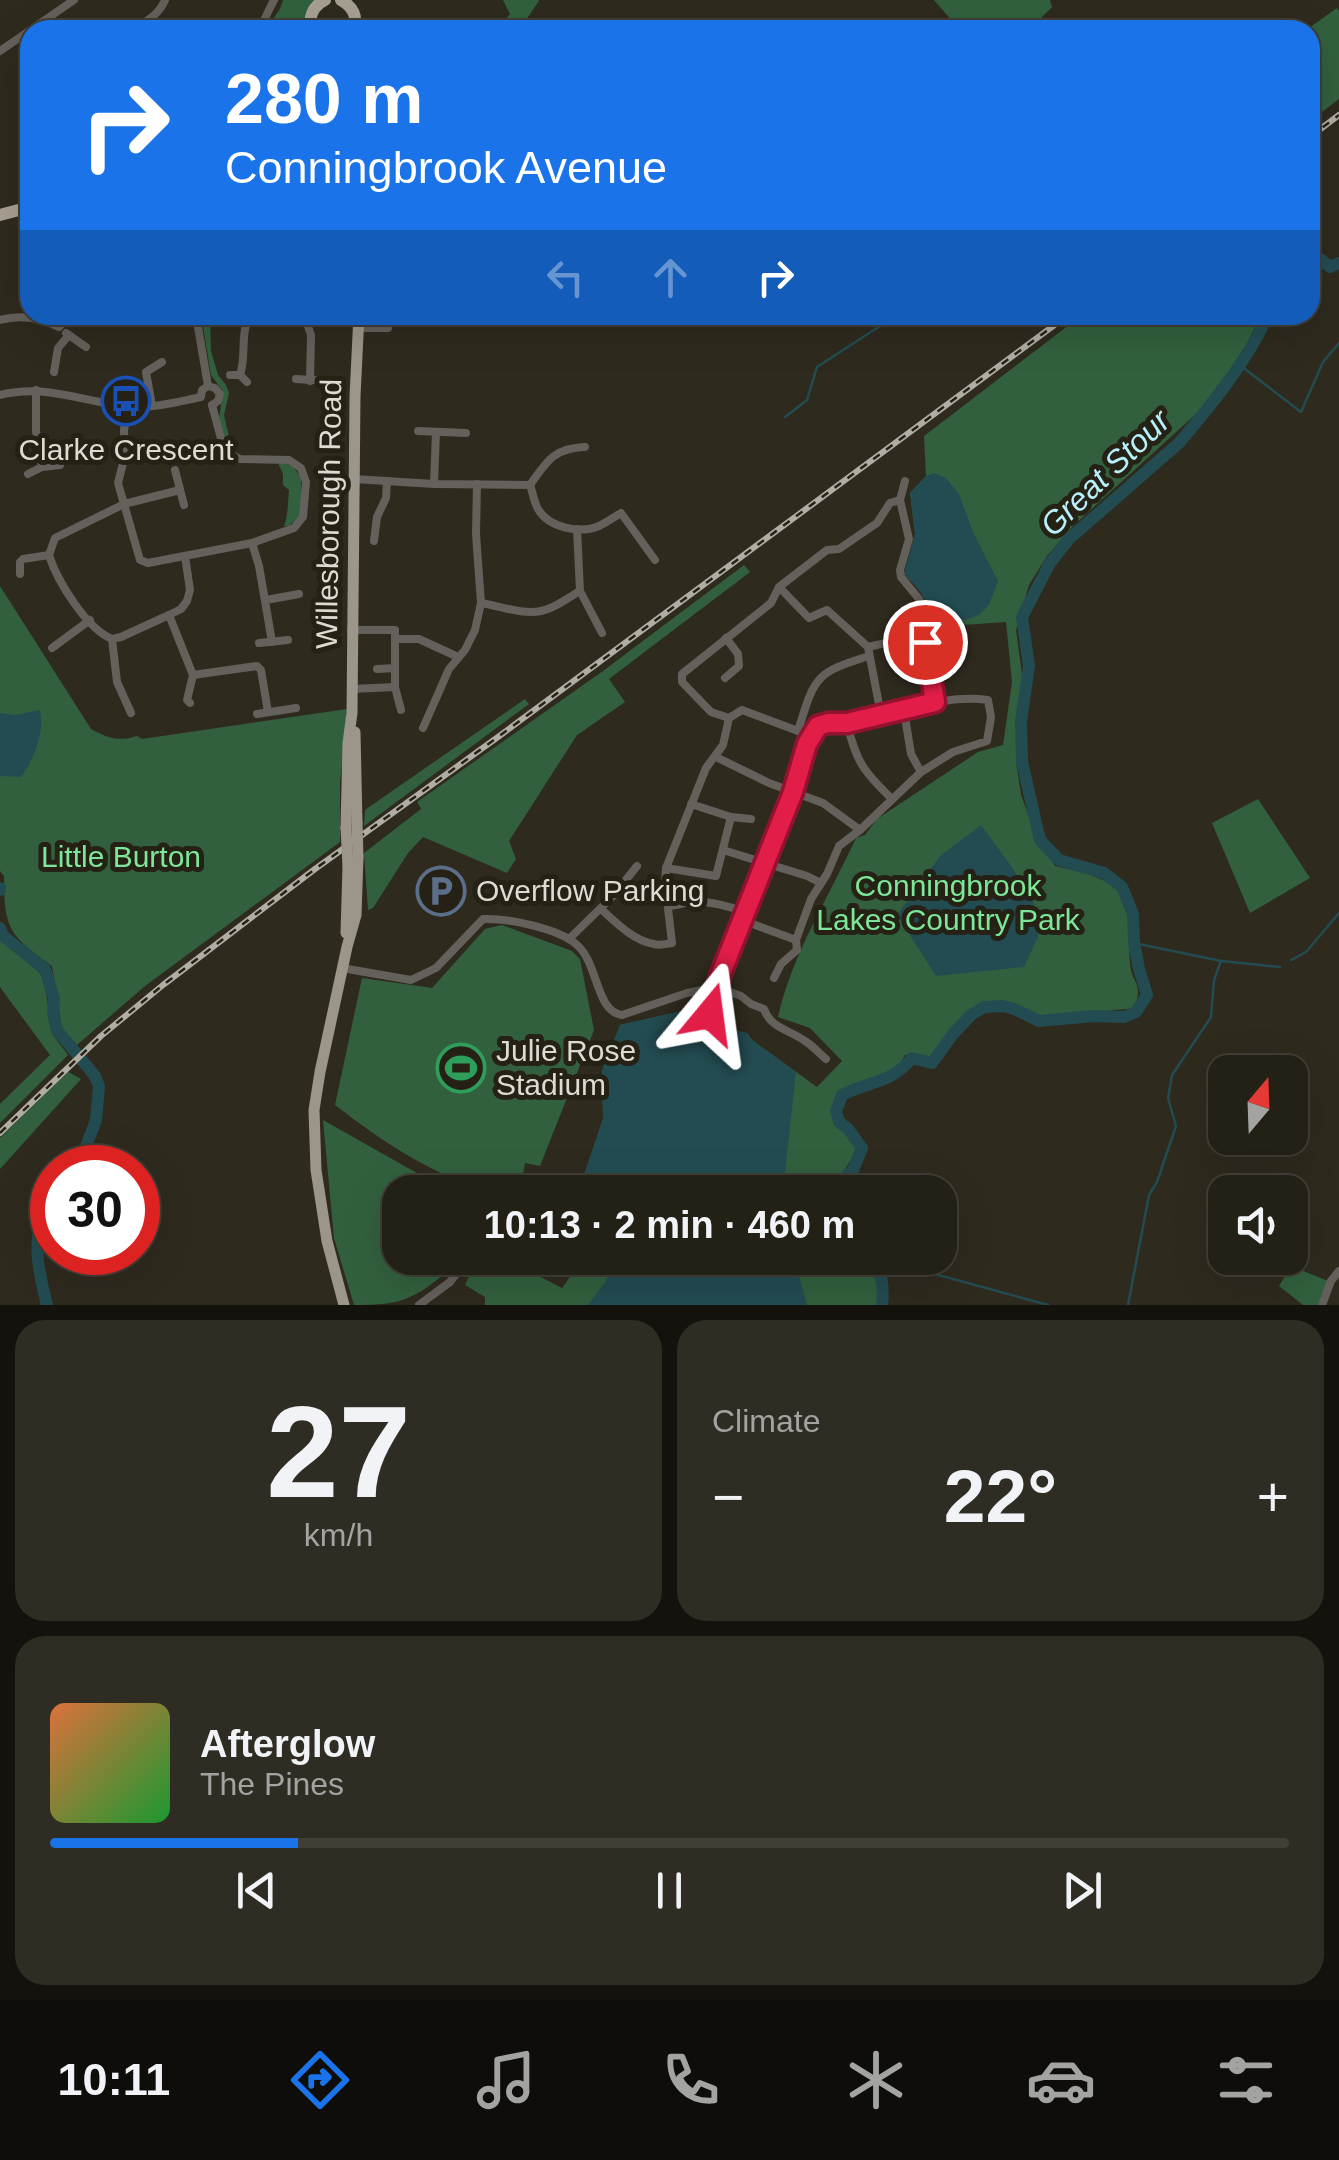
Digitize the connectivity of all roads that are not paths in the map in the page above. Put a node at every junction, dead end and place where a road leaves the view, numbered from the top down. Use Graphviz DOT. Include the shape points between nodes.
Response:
graph roads {
  1 [pos="49,0"];
  2 [pos="74,0"];
  3 [pos="165,0"];
  4 [pos="56,10"];
  5 [pos="42,20"];
  6 [pos="146,20"];
  7 [pos="56,325"];
  8 [pos="198,325"];
  9 [pos="245,325"];
  10 [pos="307,325"];
  11 [pos="359,325"];
  12 [pos="374,325"];
  13 [pos="59,326"];
  14 [pos="388,328"];
  15 [pos="69,335"];
  16 [pos="77,354"];
  17 [pos="162,362"];
  18 [pos="54,372"];
  19 [pos="135,372"];
  20 [pos="146,372"];
  21 [pos="230,375"];
  22 [pos="296,378"];
  23 [pos="310,381"];
  24 [pos="328,381"];
  25 [pos="208,386"];
  26 [pos="36,390"];
  27 [pos="0,396"];
  28 [pos="200,398"];
  29 [pos="212,405"];
  30 [pos="128,406"];
  31 [pos="152,406"];
  32 [pos="418,432"];
  33 [pos="436,432"];
  34 [pos="466,433"];
  35 [pos="585,447"];
  36 [pos="60,465"];
  37 [pos="42,467"];
  38 [pos="176,470"];
  39 [pos="28,474"];
  40 [pos="354,479"];
  41 [pos="388,481"];
  42 [pos="905,482"];
  43 [pos="434,484"];
  44 [pos="477,484"];
  45 [pos="530,485"];
  46 [pos="180,490"];
  47 [pos="900,500"];
  48 [pos="124,504"];
  49 [pos="184,505"];
  50 [pos="577,529"];
  51 [pos="374,541"];
  52 [pos="252,543"];
  53 [pos="49,555"];
  54 [pos="185,556"];
  55 [pos="655,560"];
  56 [pos="20,574"];
  57 [pos="779,586"];
  58 [pos="580,591"];
  59 [pos="299,594"];
  60 [pos="266,600"];
  61 [pos="482,603"];
  62 [pos="168,615"];
  63 [pos="90,620"];
  64 [pos="351,630"];
  65 [pos="602,633"];
  66 [pos="926,634"];
  67 [pos="726,638"];
  68 [pos="112,639"];
  69 [pos="288,640"];
  70 [pos="396,640"];
  71 [pos="64,641"];
  72 [pos="272,642"];
  73 [pos="259,643"];
  74 [pos="52,648"];
  75 [pos="70,650"];
  76 [pos="869,651"];
  77 [pos="458,656"];
  78 [pos="395,668"];
  79 [pos="377,669"];
  80 [pos="192,675"];
  81 [pos="725,678"];
  82 [pos="395,687"];
  83 [pos="352,689"];
  84 [pos="124,698"];
  85 [pos="190,702"];
  86 [pos="935,702"];
  87 [pos="114,704"];
  88 [pos="296,708"];
  89 [pos="401,710"];
  90 [pos="904,711"];
  91 [pos="268,712"];
  92 [pos="131,713"];
  93 [pos="258,714"];
  94 [pos="881,715"];
  95 [pos="729,718"];
  96 [pos="847,723"];
  97 [pos="423,728"];
  98 [pos="798,731"];
  99 [pos="811,737"];
  100 [pos="716,756"];
  101 [pos="920,772"];
  102 [pos="793,792"];
  103 [pos="892,799"];
  104 [pos="691,804"];
  105 [pos="731,817"];
  106 [pos="751,819"];
  107 [pos="860,830"];
  108 [pos="723,850"];
  109 [pos="766,862"];
  110 [pos="638,866"];
  111 [pos="666,868"];
  112 [pos="821,883"];
  113 [pos="668,906"];
  114 [pos="601,909"];
  115 [pos="743,916"];
  116 [pos="568,939"];
  117 [pos="796,940"];
  118 [pos="342,968"];
  119 [pos="774,978"];
  120 [pos="716,988"];
  121 [pos="710,1014"];
  122 [pos="826,1059"];
  123 [pos="1339,1271"];
  124 [pos="456,1275"];
  125 [pos="344,1305"];
  126 [pos="419,1305"];
  127 [pos="1322,1305"];
  1 -- 4 [label="street"];
  2 -- 4 [label="street"];
  3 -- 6 [label="street"];
  4 -- 5 [label="street"];
  7 -- 13 [label="street"];
  8 -- 25 [label="street"];
  9 -- 21 [label="street" via="244,378"];
  10 -- 23 [label="street"];
  11 -- 40 [label="main road, Willesborough Road"];
  12 -- 14 [label="street"];
  13 -- 15 [label="street"];
  15 -- 16 [label="street" via="84,346"];
  15 -- 18 [label="street" via="58,348"];
  17 -- 20 [label="street"];
  19 -- 20 [label="street"];
  20 -- 31 [label="street"];
  22 -- 23 [label="street"];
  23 -- 24 [label="street"];
  25 -- 28 [label="street"];
  25 -- 29 [label="street" via="220,394"];
  26 -- 27 [label="street"];
  26 -- 30 [label="street"];
  26 -- 37 [label="street"];
  28 -- 29 [label="street"];
  28 -- 31 [label="street"];
  29 -- 52 [label="street" via="230,454 293,461 305,474 298,525"];
  30 -- 31 [label="street"];
  30 -- 48 [label="street" via="118,480"];
  32 -- 33 [label="street"];
  33 -- 34 [label="street"];
  33 -- 43 [label="street"];
  35 -- 45 [label="street" via="556,454"];
  36 -- 37 [label="street"];
  37 -- 39 [label="street"];
  38 -- 46 [label="street"];
  40 -- 41 [label="street"];
  40 -- 64 [label="main road, Willesborough Road"];
  41 -- 43 [label="street"];
  41 -- 51 [label="street"];
  42 -- 47 [label="street"];
  43 -- 44 [label="street"];
  44 -- 45 [label="street"];
  44 -- 61 [label="street"];
  45 -- 50 [label="street" via="544,518"];
  46 -- 48 [label="street"];
  46 -- 49 [label="street"];
  47 -- 57 [label="street" via="854,540 828,550"];
  47 -- 66 [label="street" via="909,539 900,578 919,599"];
  48 -- 53 [label="street" via="55,538"];
  48 -- 54 [label="street" via="142,562"];
  50 -- 55 [label="street" via="597,527 620,513"];
  50 -- 58 [label="street"];
  52 -- 54 [label="street"];
  52 -- 60 [label="street"];
  53 -- 56 [label="street" via="23,559"];
  53 -- 63 [label="street" via="62,585"];
  54 -- 62 [label="street" via="190,593"];
  57 -- 67 [label="street" via="771,602"];
  57 -- 76 [label="street" via="809,618 827,610"];
  58 -- 61 [label="street" via="541,611"];
  58 -- 65 [label="street"];
  59 -- 60 [label="street"];
  60 -- 72 [label="street"];
  61 -- 77 [label="street" via="472,640"];
  62 -- 68 [label="street"];
  62 -- 80 [label="street"];
  63 -- 68 [label="street"];
  63 -- 71 [label="street"];
  64 -- 70 [label="street" via="395,630"];
  64 -- 83 [label="main road, Willesborough Road"];
  66 -- 76 [label="street"];
  66 -- 86 [label="street"];
  67 -- 81 [label="street" via="738,666"];
  67 -- 95 [label="street" via="682,674 682,682 711,712"];
  68 -- 84 [label="street"];
  69 -- 72 [label="street"];
  70 -- 77 [label="street" via="419,639"];
  70 -- 78 [label="street"];
  71 -- 74 [label="street"];
  71 -- 75 [label="street"];
  72 -- 73 [label="street"];
  76 -- 94 [label="street"];
  76 -- 98 [label="street" via="820,677"];
  77 -- 97 [label="street"];
  78 -- 79 [label="street"];
  78 -- 82 [label="street"];
  80 -- 85 [label="street"];
  80 -- 91 [label="street" via="257,666"];
  82 -- 83 [label="street"];
  82 -- 89 [label="street"];
  83 -- 118 [label="main road, Willesborough Road, bridge" via="353,862"];
  84 -- 87 [label="street"];
  84 -- 92 [label="street"];
  86 -- 90 [label="street"];
  86 -- 101 [label="street" via="988,700 991,718 986,740"];
  88 -- 91 [label="street"];
  90 -- 94 [label="street"];
  90 -- 101 [label="street"];
  91 -- 93 [label="street"];
  94 -- 96 [label="street"];
  95 -- 98 [label="street" via="742,710"];
  95 -- 100 [label="street"];
  96 -- 99 [label="street" via="818,726"];
  96 -- 103 [label="street" via="864,772"];
  98 -- 99 [label="street"];
  99 -- 102 [label="street"];
  100 -- 102 [label="street"];
  100 -- 104 [label="street"];
  101 -- 103 [label="street"];
  102 -- 107 [label="street" via="823,802"];
  102 -- 109 [label="street"];
  103 -- 107 [label="street"];
  104 -- 105 [label="street"];
  104 -- 111 [label="street"];
  105 -- 106 [label="street"];
  105 -- 108 [label="street"];
  107 -- 112 [label="street" via="838,846"];
  108 -- 109 [label="street"];
  108 -- 111 [label="street" via="716,876"];
  109 -- 112 [label="street"];
  109 -- 115 [label="street"];
  110 -- 114 [label="street"];
  111 -- 113 [label="street"];
  112 -- 117 [label="street"];
  113 -- 114 [label="street" via="672,943 654,944"];
  113 -- 115 [label="street" via="692,901 733,907"];
  114 -- 116 [label="street"];
  115 -- 117 [label="street"];
  115 -- 120 [label="street"];
  116 -- 118 [label="street" via="501,918 483,919 436,968 411,980"];
  116 -- 120 [label="street" via="591,963 614,1014"];
  117 -- 119 [label="street" via="797,950"];
  118 -- 125 [label="main road, Willesborough Road" via="315,1095 313,1136 327,1241"];
  120 -- 121 [label="street"];
  120 -- 122 [label="street" via="764,1009 774,1024"];
  123 -- 127 [label="street"];
  124 -- 126 [label="street"];
}
